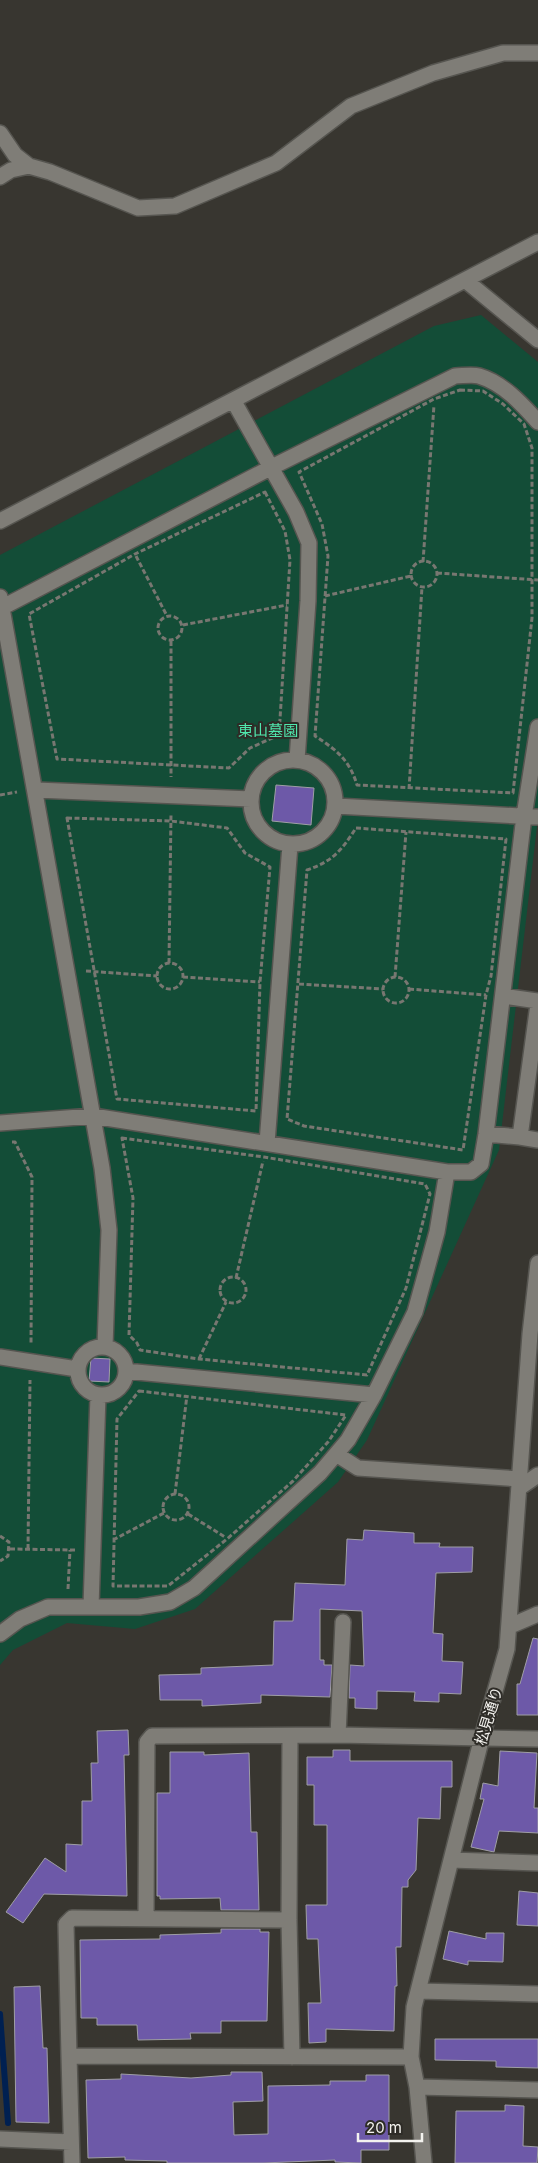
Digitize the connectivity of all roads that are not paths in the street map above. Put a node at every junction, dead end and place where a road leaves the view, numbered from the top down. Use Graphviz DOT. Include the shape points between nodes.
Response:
graph roads {
  1 [pos="538,53"];
  2 [pos="0,133"];
  3 [pos="29,166"];
  4 [pos="0,177"];
  5 [pos="538,242"];
  6 [pos="465,280"];
  7 [pos="538,340"];
  8 [pos="233,400"];
  9 [pos="538,422"];
  10 [pos="272,467"];
  11 [pos="0,520"];
  12 [pos="2,602"];
  13 [pos="7,667"];
  14 [pos="538,726"];
  15 [pos="297,760"];
  16 [pos="36,790"];
  17 [pos="251,799"];
  18 [pos="336,806"];
  19 [pos="531,817"];
  20 [pos="290,845"];
  21 [pos="503,996"];
  22 [pos="538,1002"];
  23 [pos="93,1116"];
  24 [pos="0,1122"];
  25 [pos="486,1134"];
  26 [pos="520,1137"];
  27 [pos="538,1140"];
  28 [pos="265,1150"];
  29 [pos="447,1172"];
  30 [pos="538,1263"];
  31 [pos="105,1347"];
  32 [pos="0,1357"];
  33 [pos="77,1369"];
  34 [pos="126,1371"];
  35 [pos="98,1395"];
  36 [pos="374,1395"];
  37 [pos="336,1454"];
  38 [pos="538,1475"];
  39 [pos="519,1483"];
  40 [pos="91,1607"];
  41 [pos="538,1614"];
  42 [pos="343,1622"];
  43 [pos="510,1626"];
  44 [pos="0,1634"];
  45 [pos="338,1735"];
  46 [pos="290,1737"];
  47 [pos="482,1737"];
  48 [pos="538,1739"];
  49 [pos="451,1860"];
  50 [pos="538,1863"];
  51 [pos="146,1918"];
  52 [pos="289,1920"];
  53 [pos="418,1991"];
  54 [pos="538,1994"];
  55 [pos="69,2056"];
  56 [pos="292,2057"];
  57 [pos="411,2057"];
  58 [pos="417,2087"];
  59 [pos="538,2090"];
  60 [pos="0,2139"];
  61 [pos="71,2142"];
  62 [pos="72,2163"];
  63 [pos="424,2163"];
  1 -- 3 [label="street" via="503,53 433,73 351,106 276,162 174,206 138,208"];
  2 -- 3 [label="street" via="15,155"];
  3 -- 4 [label="street" via="11,170"];
  5 -- 6 [label="street"];
  6 -- 7 [label="street"];
  6 -- 8 [label="street"];
  8 -- 10 [label="street"];
  8 -- 11 [label="street"];
  9 -- 10 [label="street" via="520,401 496,384 478,376 455,376 435,393"];
  10 -- 12 [label="street" via="132,548"];
  10 -- 15 [label="street" via="308,543 308,601"];
  12 -- 13 [label="street"];
  13 -- 16 [label="street"];
  14 -- 19 [label="street"];
  15 -- 17 [label="street" via="271,766 254,786"];
  15 -- 18 [label="street" via="310,763 330,780"];
  16 -- 17 [label="street"];
  16 -- 23 [label="street"];
  17 -- 20 [label="street" via="257,825 277,842"];
  18 -- 19 [label="street"];
  18 -- 20 [label="street" via="326,830 316,839"];
  19 -- 21 [label="street"];
  20 -- 28 [label="street"];
  21 -- 22 [label="street"];
  21 -- 25 [label="street"];
  22 -- 26 [label="street"];
  23 -- 24 [label="street"];
  23 -- 28 [label="street"];
  23 -- 31 [label="street" via="108,1230"];
  25 -- 26 [label="street"];
  25 -- 29 [label="street" via="481,1164 471,1172"];
  26 -- 27 [label="street"];
  28 -- 29 [label="street"];
  29 -- 36 [label="street" via="437,1232 415,1312"];
  30 -- 39 [label="street, 松見通り"];
  31 -- 33 [label="street" via="87,1352"];
  31 -- 34 [label="street" via="120,1355"];
  32 -- 33 [label="street"];
  33 -- 35 [label="street" via="83,1386"];
  34 -- 35 [label="street" via="124,1381 117,1389"];
  34 -- 36 [label="street"];
  35 -- 40 [label="street"];
  36 -- 37 [label="street" via="348,1440"];
  37 -- 39 [label="street" via="358,1468"];
  37 -- 40 [label="street" via="320,1473 194,1588 170,1602 139,1607"];
  38 -- 39 [label="street"];
  39 -- 43 [label="street, 松見通り"];
  40 -- 44 [label="street" via="48,1607 20,1619"];
  41 -- 43 [label="street"];
  42 -- 45 [label="street"];
  43 -- 47 [label="street, 松見通り" via="502,1673"];
  45 -- 46 [label="street"];
  45 -- 47 [label="street"];
  46 -- 51 [label="street" via="152,1736 147,1742"];
  46 -- 52 [label="street"];
  47 -- 48 [label="street"];
  47 -- 49 [label="street, 松見通り"];
  49 -- 50 [label="street"];
  49 -- 53 [label="street, 松見通り"];
  51 -- 52 [label="street"];
  51 -- 55 [label="street" via="72,1918 66,1924"];
  52 -- 56 [label="street"];
  53 -- 54 [label="street"];
  53 -- 57 [label="street, 松見通り" via="411,2030"];
  55 -- 56 [label="street"];
  55 -- 61 [label="street"];
  56 -- 57 [label="street"];
  57 -- 58 [label="street, 松見通り"];
  58 -- 59 [label="street"];
  58 -- 63 [label="street, 松見通り"];
  60 -- 61 [label="street"];
  61 -- 62 [label="street"];
}
